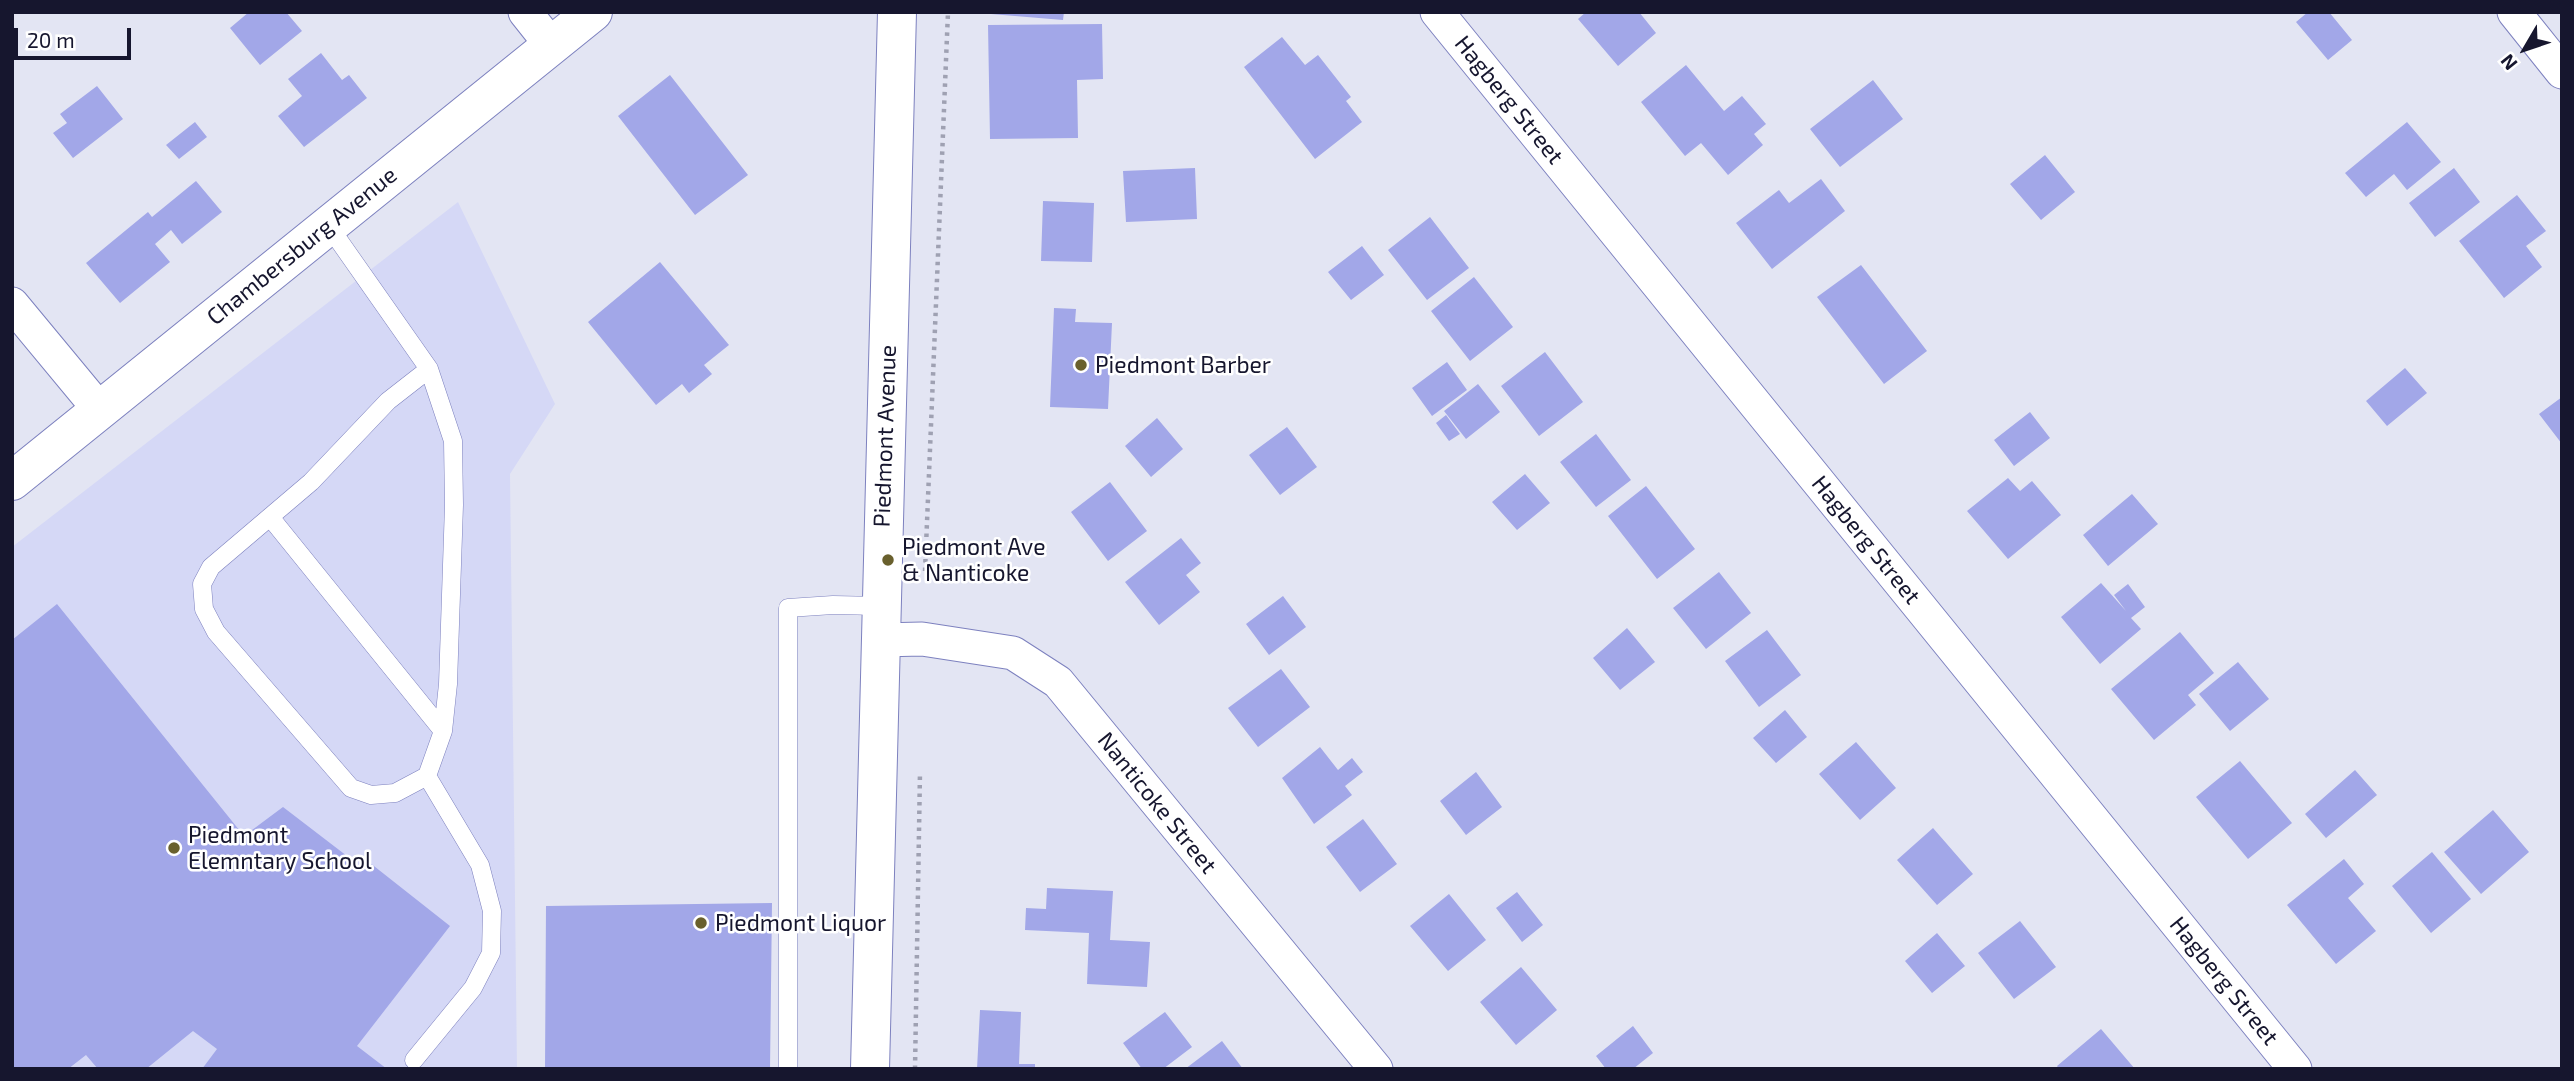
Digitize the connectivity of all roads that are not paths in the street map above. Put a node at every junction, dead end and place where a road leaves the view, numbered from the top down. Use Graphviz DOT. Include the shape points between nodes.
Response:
graph roads {
  1 [pos="525,12"];
  2 [pos="593,12"];
  3 [pos="897,12"];
  4 [pos="1437,12"];
  5 [pos="2514,12"];
  6 [pos="552,46"];
  7 [pos="2562,72"];
  8 [pos="328,225"];
  9 [pos="12,304"];
  10 [pos="429,369"];
  11 [pos="99,409"];
  12 [pos="12,481"];
  13 [pos="270,517"];
  14 [pos="880,623"];
  15 [pos="443,731"];
  16 [pos="426,776"];
  17 [pos="414,1060"];
  18 [pos="788,1069"];
  19 [pos="870,1069"];
  20 [pos="1376,1069"];
  21 [pos="2295,1069"];
  1 -- 6 [label="street"];
  2 -- 6 [label="main road, Chambersburg Avenue"];
  3 -- 14 [label="main road, Piedmont Avenue"];
  4 -- 21 [label="street, Hagberg Street"];
  5 -- 7 [label="street"];
  6 -- 8 [label="main road, Chambersburg Avenue"];
  8 -- 10 [label="lane"];
  8 -- 11 [label="main road, Chambersburg Avenue"];
  9 -- 11 [label="street"];
  10 -- 13 [label="lane" via="388,401 311,482"];
  10 -- 15 [label="lane" via="453,441"];
  11 -- 12 [label="main road, Chambersburg Avenue"];
  13 -- 15 [label="lane"];
  13 -- 16 [label="lane" via="211,567 202,584 204,609 216,632 351,788 371,795 395,793"];
  14 -- 18 [label="lane" via="833,605 788,608"];
  14 -- 19 [label="main road, Piedmont Avenue"];
  14 -- 20 [label="street, Nanticoke Street" via="922,639 1013,653 1058,682"];
  15 -- 16 [label="lane"];
  16 -- 17 [label="lane" via="480,865 492,911 491,953 473,988"];
}
